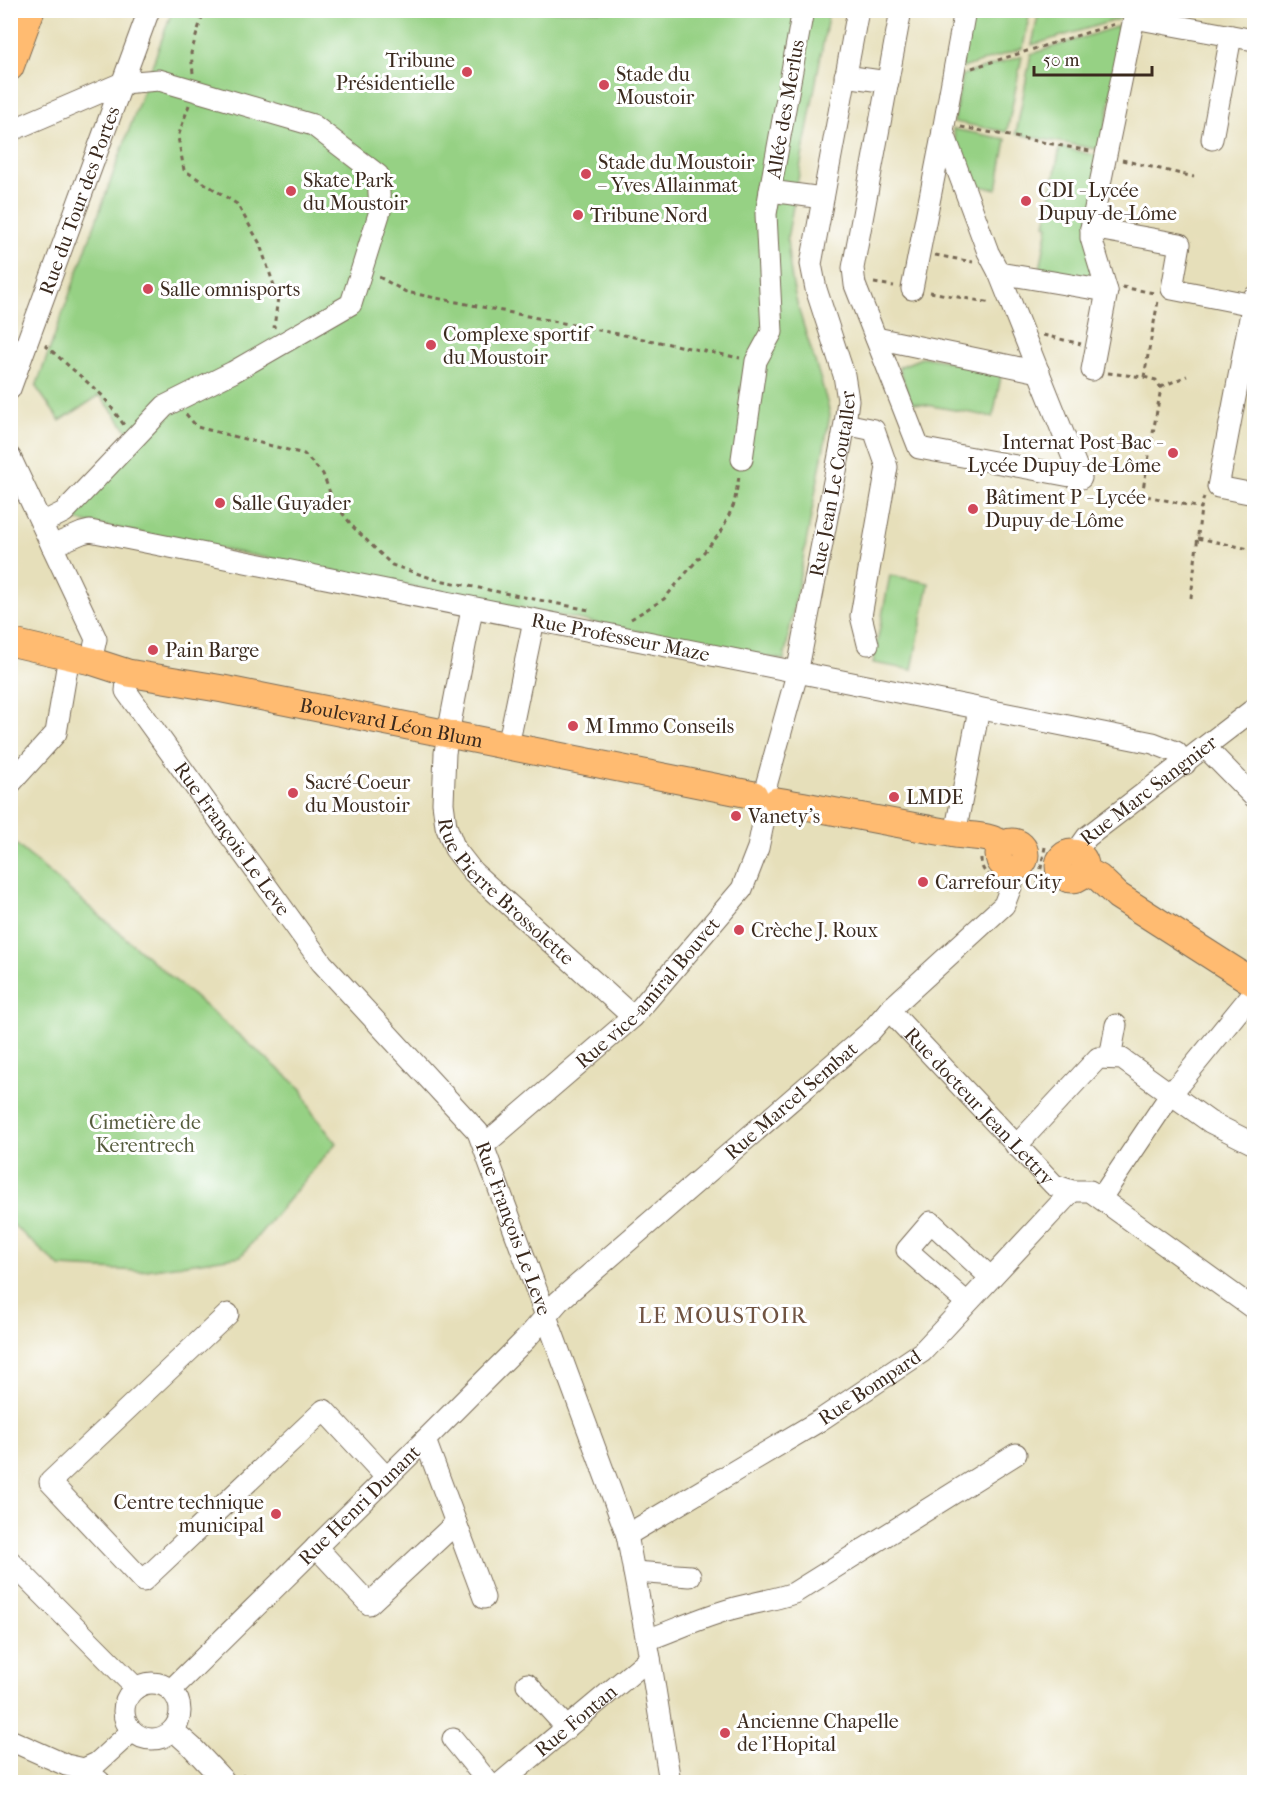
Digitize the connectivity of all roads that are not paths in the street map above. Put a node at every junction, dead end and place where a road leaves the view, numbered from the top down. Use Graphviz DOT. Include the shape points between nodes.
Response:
graph roads {
  1 [pos="31,10"];
  2 [pos="149,10"];
  3 [pos="803,10"];
  4 [pos="858,10"];
  5 [pos="901,10"];
  6 [pos="965,10"];
  7 [pos="1134,14"];
  8 [pos="1231,36"];
  9 [pos="1254,40"];
  10 [pos="10,67"];
  11 [pos="846,76"];
  12 [pos="888,82"];
  13 [pos="122,83"];
  14 [pos="944,128"];
  15 [pos="10,131"];
  16 [pos="1212,139"];
  17 [pos="770,191"];
  18 [pos="823,198"];
  19 [pos="1091,228"];
  20 [pos="997,270"];
  21 [pos="1106,288"];
  22 [pos="912,289"];
  23 [pos="1254,301"];
  24 [pos="876,338"];
  25 [pos="1092,370"];
  26 [pos="1039,372"];
  27 [pos="10,389"];
  28 [pos="845,424"];
  29 [pos="10,457"];
  30 [pos="742,459"];
  31 [pos="1254,494"];
  32 [pos="42,524"];
  33 [pos="52,546"];
  34 [pos="472,609"];
  35 [pos="534,620"];
  36 [pos="868,644"];
  37 [pos="17,646"];
  38 [pos="80,658"];
  39 [pos="128,673"];
  40 [pos="797,674"];
  41 [pos="979,709"];
  42 [pos="1254,709"];
  43 [pos="447,734"];
  44 [pos="508,746"];
  45 [pos="1206,748"];
  46 [pos="1185,764"];
  47 [pos="10,784"];
  48 [pos="1254,797"];
  49 [pos="766,798"];
  50 [pos="955,834"];
  51 [pos="1046,863"];
  52 [pos="1254,983"];
  53 [pos="1254,992"];
  54 [pos="889,1010"];
  55 [pos="633,1017"];
  56 [pos="1116,1025"];
  57 [pos="1110,1058"];
  58 [pos="1171,1094"];
  59 [pos="1254,1144"];
  60 [pos="484,1145"];
  61 [pos="1016,1146"];
  62 [pos="1072,1191"];
  63 [pos="1101,1198"];
  64 [pos="991,1278"];
  65 [pos="967,1303"];
  66 [pos="1254,1309"];
  67 [pos="228,1314"];
  68 [pos="545,1317"];
  69 [pos="425,1440"];
  70 [pos="1016,1454"];
  71 [pos="387,1477"];
  72 [pos="456,1522"];
  73 [pos="627,1535"];
  74 [pos="316,1547"];
  75 [pos="10,1561"];
  76 [pos="634,1572"];
  77 [pos="690,1576"];
  78 [pos="484,1598"];
  79 [pos="649,1649"];
  80 [pos="527,1684"];
  81 [pos="136,1688"];
  82 [pos="171,1690"];
  83 [pos="567,1728"];
  84 [pos="173,1730"];
  85 [pos="132,1731"];
  86 [pos="453,1738"];
  87 [pos="10,1740"];
  88 [pos="92,1776"];
  89 [pos="502,1781"];
  90 [pos="225,1782"];
  91 [pos="670,1782"];
  1 -- 10 [label="main road"];
  2 -- 13 [label="street, Rue du Tour des Portes"];
  3 -- 17 [label="street, Allée des Merlus"];
  4 -- 11 [label="street, Rue Jean Le Coutaller"];
  5 -- 12 [label="street"];
  6 -- 14 [label="street"];
  7 -- 8 [label="street"];
  7 -- 19 [label="street"];
  8 -- 9 [label="street"];
  8 -- 16 [label="street"];
  11 -- 12 [label="street"];
  11 -- 18 [label="street, Rue Jean Le Coutaller"];
  12 -- 24 [label="street" via="853,268"];
  13 -- 15 [label="street"];
  13 -- 27 [label="street, Rue du Tour des Portes"];
  13 -- 32 [label="street" via="159,80 313,125 378,175 380,211 351,304 171,403 62,514"];
  14 -- 20 [label="street"];
  14 -- 22 [label="street"];
  17 -- 18 [label="street, Allée des Merlus"];
  17 -- 30 [label="street" via="766,214 772,332 756,361"];
  18 -- 28 [label="street, Rue Jean Le Coutaller" via="811,264 844,375 848,400"];
  19 -- 21 [label="street"];
  19 -- 23 [label="street" via="1180,244 1172,289"];
  20 -- 21 [label="street"];
  20 -- 26 [label="street"];
  21 -- 25 [label="street"];
  23 -- 31 [label="street" via="1218,487"];
  24 -- 26 [label="street"];
  24 -- 26 [label="street" via="919,448 1081,478"];
  28 -- 36 [label="street" via="874,430 887,467 861,616"];
  28 -- 40 [label="street, Rue Jean Le Coutaller"];
  29 -- 32 [label="street"];
  32 -- 33 [label="street"];
  33 -- 34 [label="street, Rue Professeur Maze" via="90,531"];
  33 -- 38 [label="street" via="96,639"];
  34 -- 35 [label="street, Rue Professeur Maze"];
  34 -- 43 [label="street, Rue Pierre Brossolette"];
  35 -- 40 [label="street, Rue Professeur Maze"];
  35 -- 44 [label="street"];
  37 -- 38 [label="main road, Boulevard Léon Blum"];
  38 -- 39 [label="main road, Boulevard Léon Blum"];
  38 -- 47 [label="street" via="56,733"];
  39 -- 43 [label="main road, Boulevard Léon Blum"];
  39 -- 60 [label="street, Rue François Le Leve" via="126,691 322,963 450,1100 478,1132"];
  40 -- 41 [label="street, Rue Professeur Maze"];
  40 -- 49 [label="street, Rue Jean Le Coutaller"];
  41 -- 46 [label="street, Rue Professeur Maze" via="1153,743 1176,752"];
  41 -- 50 [label="street"];
  42 -- 45 [label="street, Rue Marc Sangnier"];
  43 -- 44 [label="main road, Boulevard Léon Blum"];
  43 -- 55 [label="street, Rue Pierre Brossolette" via="443,803 455,849 473,872"];
  44 -- 49 [label="main road, Boulevard Léon Blum"];
  45 -- 46 [label="street, Rue Marc Sangnier"];
  45 -- 48 [label="street"];
  46 -- 51 [label="street, Rue Marc Sangnier"];
  49 -- 50 [label="main road, Boulevard Léon Blum"];
  49 -- 55 [label="street, Rue vice-amiral Bouvet" via="758,848 742,889"];
  50 -- 51 [label="main road, Boulevard Léon Blum" via="997,840"];
  51 -- 52 [label="main road, Boulevard Léon Blum" via="1118,896"];
  51 -- 54 [label="street, Rue Marcel Sembat" via="1012,884 1004,904"];
  53 -- 58 [label="street"];
  54 -- 61 [label="street, Rue docteur Jean Lettry"];
  54 -- 68 [label="street, Rue Marcel Sembat" via="870,1032"];
  55 -- 60 [label="street, Rue vice-amiral Bouvet"];
  56 -- 57 [label="street"];
  57 -- 58 [label="street" via="1122,1059"];
  57 -- 61 [label="street" via="1098,1058"];
  58 -- 59 [label="street" via="1210,1122"];
  58 -- 63 [label="street"];
  60 -- 68 [label="street, Rue François Le Leve"];
  61 -- 62 [label="street, Rue docteur Jean Lettry" via="1054,1185"];
  62 -- 63 [label="street, Rue docteur Jean Lettry" via="1089,1191"];
  62 -- 64 [label="street, Rue Bompard"];
  63 -- 66 [label="street, Rue docteur Jean Lettry"];
  64 -- 65 [label="street, Rue Bompard"];
  64 -- 65 [label="street" via="931,1222 907,1250"];
  65 -- 73 [label="street, Rue Bompard" via="922,1352 819,1421"];
  67 -- 71 [label="street" via="50,1482 143,1581 324,1410"];
  68 -- 69 [label="street, Rue Henri Dunant"];
  68 -- 73 [label="street, Rue François Le Leve"];
  69 -- 71 [label="street, Rue Henri Dunant"];
  69 -- 72 [label="street"];
  70 -- 79 [label="street, Rue Fontan" via="794,1593 728,1610"];
  71 -- 74 [label="street, Rue Henri Dunant"];
  72 -- 74 [label="street" via="369,1604"];
  72 -- 78 [label="street"];
  73 -- 76 [label="street, Rue François Le Leve"];
  74 -- 82 [label="street, Rue Henri Dunant"];
  75 -- 81 [label="street"];
  76 -- 77 [label="street"];
  76 -- 79 [label="street, Rue François Le Leve"];
  79 -- 83 [label="street, Rue Fontan"];
  79 -- 91 [label="street, Rue François Le Leve"];
  80 -- 83 [label="street"];
  81 -- 82 [label="street" via="158,1683"];
  81 -- 85 [label="street" via="124,1708"];
  82 -- 84 [label="street" via="180,1712"];
  83 -- 89 [label="street, Rue Fontan"];
  84 -- 85 [label="street" via="154,1739"];
  84 -- 90 [label="street"];
  85 -- 88 [label="street" via="97,1763"];
  86 -- 89 [label="street"];
  87 -- 88 [label="street"];
}
